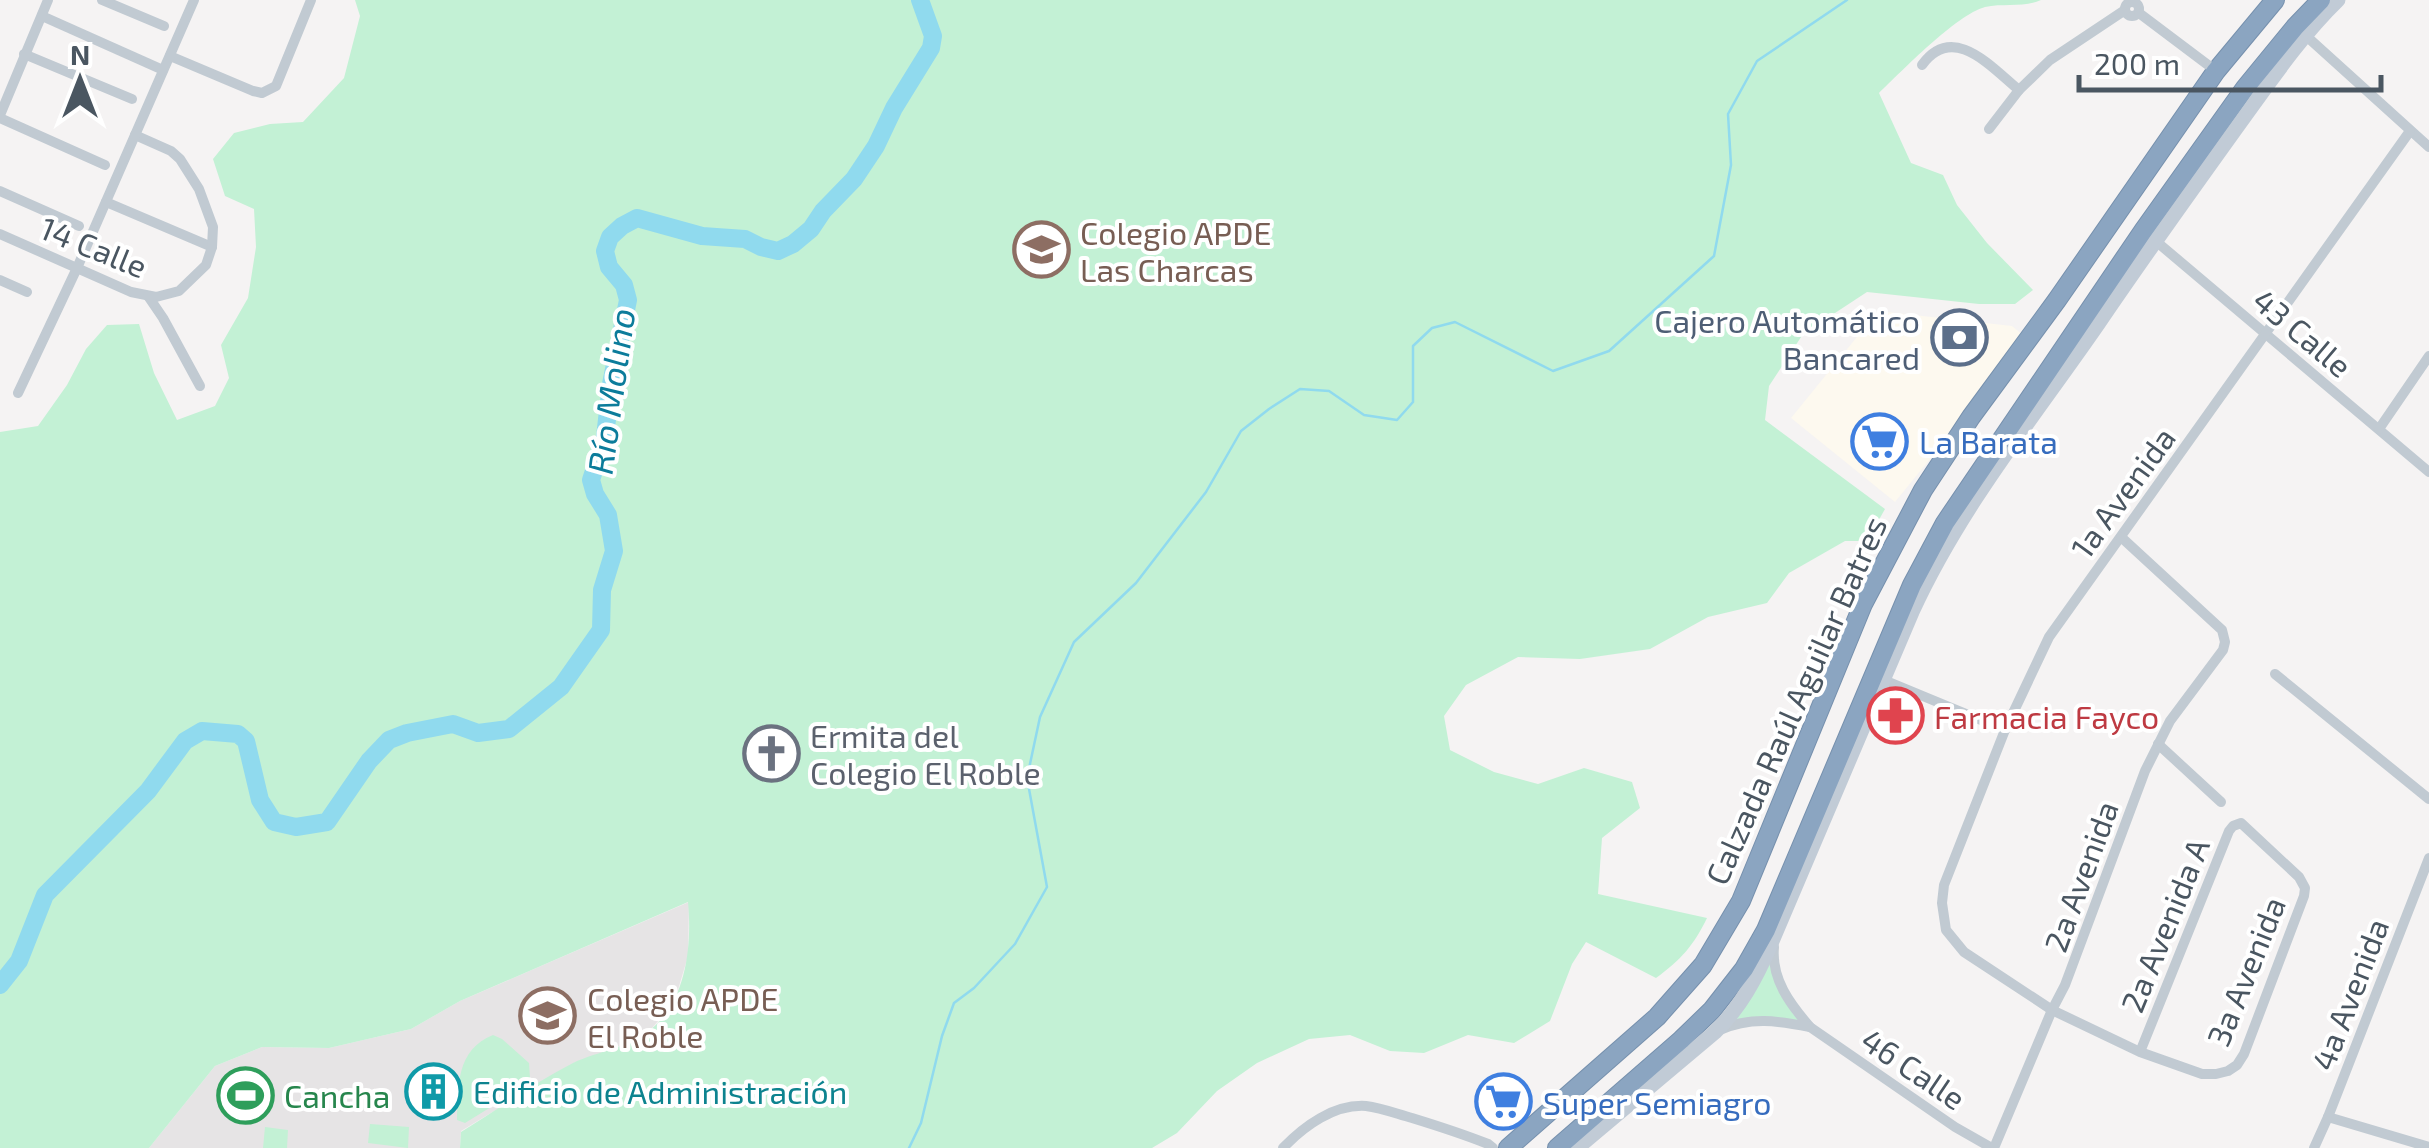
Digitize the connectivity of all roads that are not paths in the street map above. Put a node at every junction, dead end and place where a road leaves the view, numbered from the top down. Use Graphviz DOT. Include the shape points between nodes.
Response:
graph roads {
  1 [pos="48,0"];
  2 [pos="102,0"];
  3 [pos="194,0"];
  4 [pos="310,0"];
  5 [pos="2275,0"];
  6 [pos="2320,0"];
  7 [pos="2338,0"];
  8 [pos="2131,4"];
  9 [pos="42,16"];
  10 [pos="164,26"];
  11 [pos="2300,31"];
  12 [pos="24,54"];
  13 [pos="170,56"];
  14 [pos="1922,65"];
  15 [pos="163,70"];
  16 [pos="2216,70"];
  17 [pos="2020,90"];
  18 [pos="132,99"];
  19 [pos="0,116"];
  20 [pos="1989,129"];
  21 [pos="2410,131"];
  22 [pos="135,135"];
  23 [pos="2429,147"];
  24 [pos="105,165"];
  25 [pos="0,191"];
  26 [pos="106,202"];
  27 [pos="78,226"];
  28 [pos="0,234"];
  29 [pos="2149,236"];
  30 [pos="212,247"];
  31 [pos="76,268"];
  32 [pos="0,280"];
  33 [pos="27,292"];
  34 [pos="148,296"];
  35 [pos="2267,333"];
  36 [pos="2429,356"];
  37 [pos="200,386"];
  38 [pos="18,393"];
  39 [pos="2026,422"];
  40 [pos="2379,429"];
  41 [pos="1980,469"];
  42 [pos="2429,472"];
  43 [pos="2121,537"];
  44 [pos="2275,674"];
  45 [pos="1884,680"];
  46 [pos="2006,730"];
  47 [pos="2158,744"];
  48 [pos="2429,799"];
  49 [pos="2221,802"];
  50 [pos="2242,823"];
  51 [pos="2429,858"];
  52 [pos="1775,936"];
  53 [pos="2052,1010"];
  54 [pos="1810,1026"];
  55 [pos="1712,1034"];
  56 [pos="1681,1040"];
  57 [pos="2140,1052"];
  58 [pos="2328,1118"];
  59 [pos="2429,1147"];
  60 [pos="1283,1148"];
  61 [pos="1493,1148"];
  62 [pos="1508,1148"];
  63 [pos="1557,1148"];
  64 [pos="1578,1148"];
  65 [pos="1993,1148"];
  66 [pos="2314,1148"];
  1 -- 9 [label="street"];
  2 -- 10 [label="street"];
  3 -- 13 [label="street"];
  4 -- 13 [label="street" via="276,86 262,93"];
  5 -- 16 [label="highway, Calzada Raúl Aguilar Batres"];
  6 -- 11 [label="highway, Calzada Raúl Aguilar Batres"];
  7 -- 11 [label="street"];
  8 -- 16 [label="street"];
  8 -- 17 [label="street" via="2050,60"];
  9 -- 12 [label="street"];
  9 -- 15 [label="street"];
  11 -- 21 [label="street"];
  11 -- 29 [label="highway, Calzada Raúl Aguilar Batres" via="2245,88"];
  12 -- 18 [label="street"];
  12 -- 19 [label="street"];
  13 -- 15 [label="street"];
  14 -- 17 [label="street" via="1940,48 1959,46"];
  15 -- 22 [label="street"];
  16 -- 62 [label="highway, Calzada Raúl Aguilar Batres" via="1916,502 1863,604 1741,901 1713,951 1658,1017"];
  17 -- 20 [label="street"];
  19 -- 24 [label="street"];
  21 -- 23 [label="street"];
  21 -- 35 [label="street, 1a Avenida"];
  22 -- 26 [label="street"];
  22 -- 30 [label="street" via="170,151 186,167 213,227"];
  25 -- 27 [label="street"];
  26 -- 30 [label="street"];
  26 -- 31 [label="street"];
  28 -- 31 [label="street, 14 Calle"];
  29 -- 35 [label="street, 43 Calle"];
  29 -- 39 [label="street" via="2096,326"];
  29 -- 41 [label="highway, Calzada Raúl Aguilar Batres"];
  30 -- 34 [label="street, 14 Calle" via="206,265 179,292"];
  31 -- 34 [label="street, 14 Calle"];
  31 -- 38 [label="street"];
  32 -- 33 [label="street"];
  34 -- 37 [label="street"];
  35 -- 40 [label="street, 43 Calle"];
  35 -- 43 [label="street, 1a Avenida"];
  36 -- 40 [label="street"];
  39 -- 41 [label="highway"];
  39 -- 45 [label="street" via="1937,561"];
  40 -- 42 [label="street, 43 Calle"];
  41 -- 56 [label="highway, Calzada Raúl Aguilar Batres" via="1912,585 1766,930 1744,969"];
  43 -- 46 [label="street, 1a Avenida" via="2049,637"];
  43 -- 47 [label="street, 2a Avenida" via="2222,630 2225,642"];
  44 -- 48 [label="street"];
  45 -- 46 [label="street"];
  45 -- 52 [label="street"];
  46 -- 53 [label="street, 1a Avenida" via="1944,885 1942,918 1964,952"];
  47 -- 49 [label="street"];
  47 -- 53 [label="street, 2a Avenida"];
  50 -- 57 [label="street, 2a Avenida A" via="2229,831"];
  50 -- 57 [label="street, 3a Avenida" via="2304,888 2244,1054 2228,1071 2202,1074"];
  51 -- 58 [label="street, 4a Avenida"];
  52 -- 54 [label="street, 46 Calle" via="1778,981"];
  52 -- 55 [label="street" via="1750,988"];
  53 -- 57 [label="street"];
  53 -- 65 [label="street, 2a Avenida"];
  54 -- 55 [label="street, 46 Calle" via="1758,1019"];
  54 -- 65 [label="street, 46 Calle"];
  55 -- 56 [label="highway"];
  55 -- 64 [label="street"];
  56 -- 63 [label="highway, Calzada Raúl Aguilar Batres"];
  58 -- 59 [label="street"];
  58 -- 66 [label="street, 4a Avenida"];
  60 -- 61 [label="street" via="1326,1115 1366,1106"];
}
